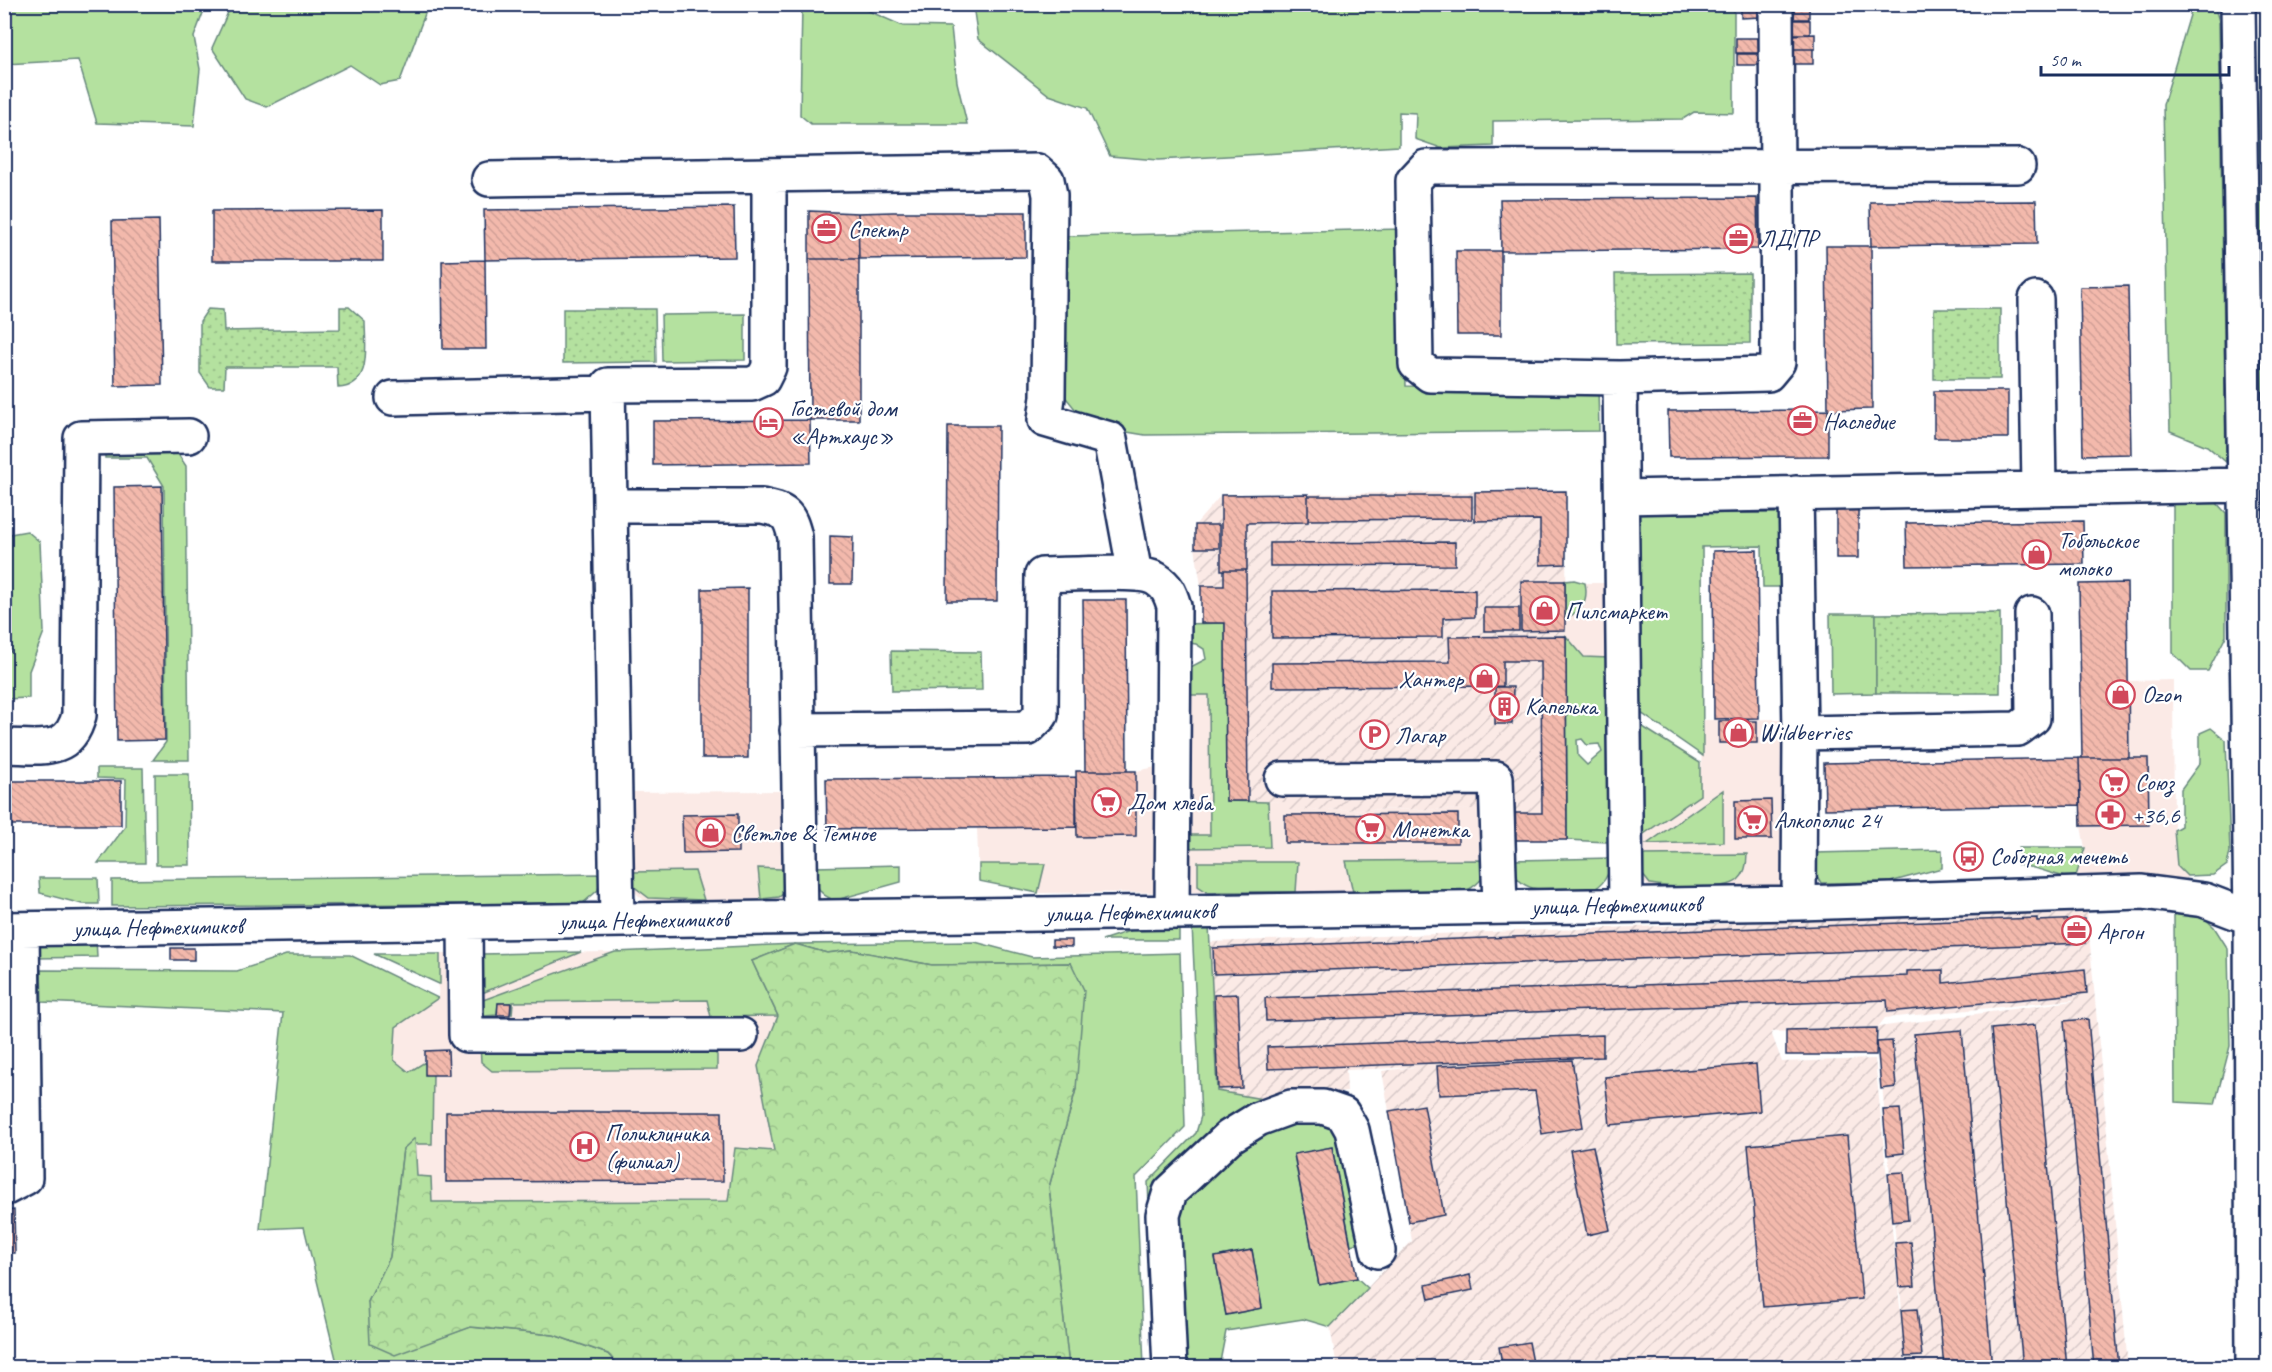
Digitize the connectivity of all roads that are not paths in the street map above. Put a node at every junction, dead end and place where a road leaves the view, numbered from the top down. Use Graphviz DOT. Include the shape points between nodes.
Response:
graph roads {
  1 [pos="1776,4"];
  2 [pos="2238,4"];
  3 [pos="1777,166"];
  4 [pos="2018,166"];
  5 [pos="769,176"];
  6 [pos="489,179"];
  7 [pos="2036,298"];
  8 [pos="1620,378"];
  9 [pos="608,393"];
  10 [pos="393,398"];
  11 [pos="189,436"];
  12 [pos="2244,485"];
  13 [pos="2040,489"];
  14 [pos="1796,494"];
  15 [pos="1622,497"];
  16 [pos="610,506"];
  17 [pos="2256,528"];
  18 [pos="1135,574"];
  19 [pos="2257,608"];
  20 [pos="2032,614"];
  21 [pos="797,730"];
  22 [pos="1800,733"];
  23 [pos="4,746"];
  24 [pos="1282,779"];
  25 [pos="1799,903"];
  26 [pos="1626,905"];
  27 [pos="1500,907"];
  28 [pos="1172,912"];
  29 [pos="801,918"];
  30 [pos="2251,918"];
  31 [pos="617,920"];
  32 [pos="465,922"];
  33 [pos="13,929"];
  34 [pos="741,1035"];
  35 [pos="15,1058"];
  36 [pos="4,1189"];
  37 [pos="1378,1251"];
  38 [pos="1170,1368"];
  39 [pos="2253,1368"];
  1 -- 3 [label="street"];
  2 -- 12 [label="street"];
  3 -- 4 [label="street"];
  3 -- 8 [label="street" via="1778,362 1768,374"];
  3 -- 8 [label="street" via="1426,167 1413,181 1416,364 1430,375"];
  5 -- 6 [label="street"];
  5 -- 9 [label="street" via="770,367 763,378 752,384 608,385"];
  5 -- 18 [label="street" via="1036,171 1047,180 1050,195 1045,420 1110,439"];
  7 -- 13 [label="street"];
  8 -- 15 [label="street"];
  9 -- 10 [label="street"];
  9 -- 16 [label="street"];
  11 -- 23 [label="street" via="81,438 78,721 63,743"];
  12 -- 13 [label="street"];
  12 -- 17 [label="street"];
  13 -- 14 [label="street"];
  14 -- 15 [label="street"];
  14 -- 22 [label="street"];
  15 -- 26 [label="street"];
  16 -- 21 [label="street" via="762,506 781,511 790,520 795,537"];
  16 -- 31 [label="street"];
  17 -- 19 [label="street"];
  18 -- 21 [label="street" via="1042,575 1041,715 1028,728"];
  18 -- 28 [label="street" via="1154,578 1169,590 1174,606"];
  19 -- 30 [label="street"];
  20 -- 22 [label="street" via="2033,718 2018,729"];
  21 -- 29 [label="street"];
  22 -- 25 [label="street"];
  24 -- 27 [label="street" via="1496,778"];
  25 -- 26 [label="street, улица Нефтехимиков"];
  25 -- 30 [label="street, улица Нефтехимиков" via="2142,892 2204,900"];
  26 -- 27 [label="street, улица Нефтехимиков"];
  27 -- 28 [label="street, улица Нефтехимиков"];
  28 -- 29 [label="street, улица Нефтехимиков"];
  29 -- 31 [label="street, улица Нефтехимиков"];
  30 -- 39 [label="street"];
  31 -- 32 [label="street, улица Нефтехимиков"];
  32 -- 33 [label="street, улица Нефтехимиков"];
  32 -- 34 [label="street" via="466,1035"];
  33 -- 35 [label="street"];
  35 -- 36 [label="street" via="25,1178"];
  37 -- 38 [label="street" via="1352,1130 1343,1114 1323,1107 1291,1107 1258,1119 1229,1137 1170,1192 1163,1215"];
}
